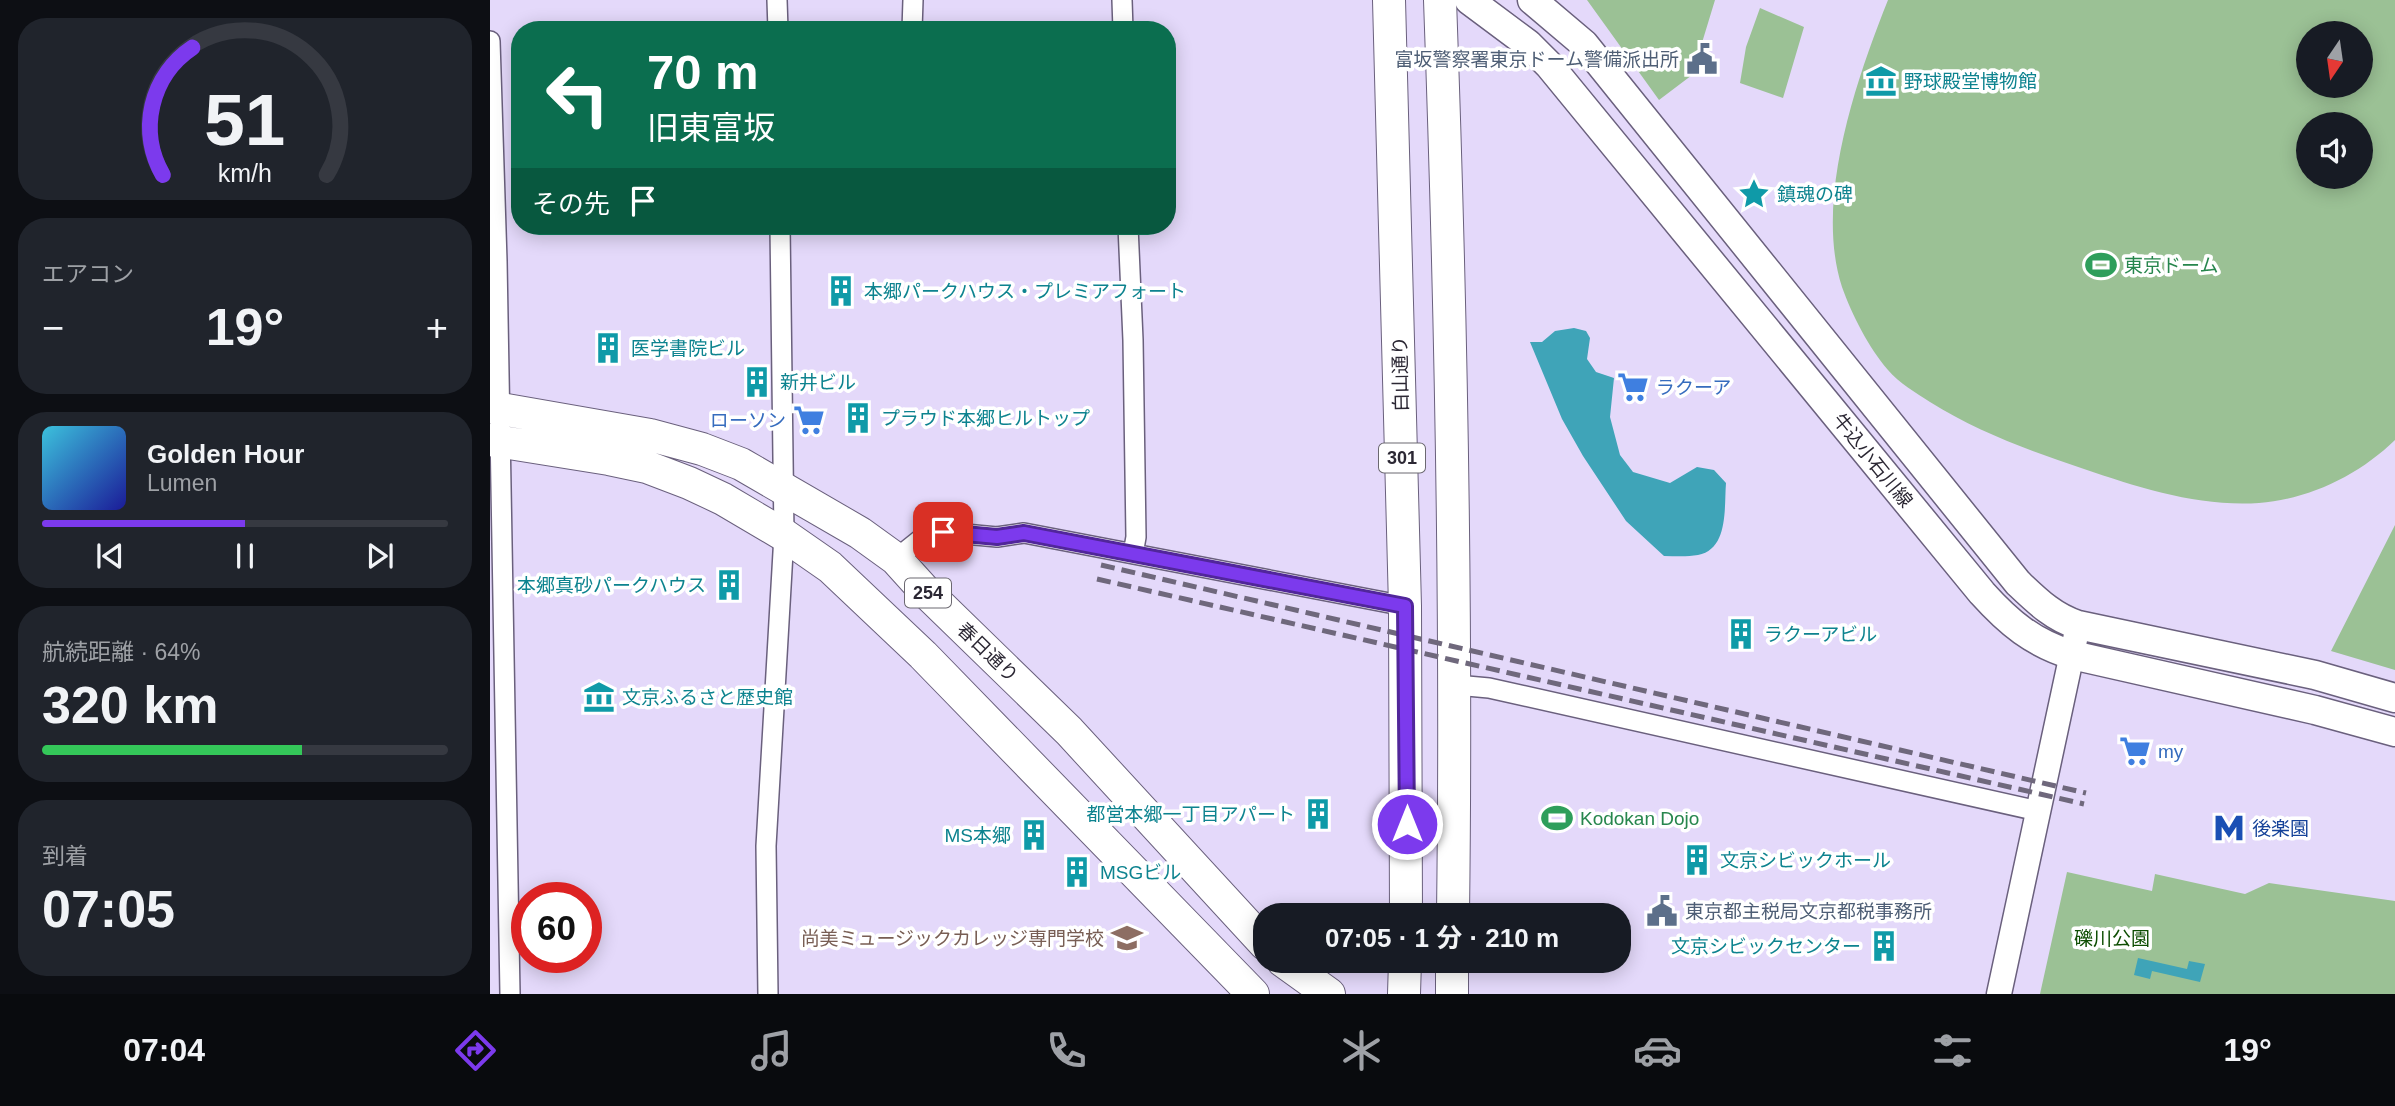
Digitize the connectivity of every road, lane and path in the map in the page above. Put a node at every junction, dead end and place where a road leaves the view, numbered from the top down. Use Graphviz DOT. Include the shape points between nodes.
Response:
graph roads {
  1 [pos="777,0"];
  2 [pos="913,0"];
  3 [pos="1122,0"];
  4 [pos="1389,0"];
  5 [pos="1440,0"];
  6 [pos="1469,0"];
  7 [pos="1532,0"];
  8 [pos="778,21"];
  9 [pos="912,21"];
  10 [pos="1123,21"];
  11 [pos="490,41"];
  12 [pos="780,235"];
  13 [pos="1128,235"];
  14 [pos="493,261"];
  15 [pos="494,408"];
  16 [pos="495,441"];
  17 [pos="784,487"];
  18 [pos="784,535"];
  19 [pos="1133,554"];
  20 [pos="896,559"];
  21 [pos="1405,606"];
  22 [pos="2078,625"];
  23 [pos="2072,654"];
  24 [pos="1456,685"];
  25 [pos="2395,698"];
  26 [pos="2395,732"];
  27 [pos="2038,811"];
  28 [pos="1406,903"];
  29 [pos="1453,903"];
  30 [pos="1253,931"];
  31 [pos="1300,973"];
  32 [pos="1405,973"];
  33 [pos="1452,973"];
  34 [pos="510,994"];
  35 [pos="768,994"];
  36 [pos="1253,994"];
  37 [pos="1329,994"];
  38 [pos="1405,994"];
  39 [pos="1452,994"];
  40 [pos="1999,994"];
  1 -- 8 [label="street"];
  2 -- 9 [label="street"];
  3 -- 10 [label="street"];
  4 -- 21 [label="main road, 白山通り / 301"];
  5 -- 24 [label="main road, 301"];
  6 -- 23 [label="main road, 牛込小石川線" via="1549,65 2004,618 2035,641"];
  7 -- 22 [label="main road, 牛込小石川線" via="1591,53 2018,583 2052,614"];
  11 -- 14 [label="street"];
  12 -- 17 [label="street"];
  13 -- 19 [label="street"];
  14 -- 15 [label="street"];
  15 -- 16 [label="street"];
  15 -- 17 [label="main road, 春日通り / 254" via="678,442 741,464"];
  16 -- 18 [label="main road, 254" via="647,467 723,499"];
  16 -- 34 [label="street"];
  17 -- 18 [label="street"];
  17 -- 20 [label="main road, 春日通り / 254"];
  18 -- 35 [label="street" via="766,846"];
  18 -- 36 [label="main road, 254" via="830,567 923,655"];
  19 -- 20 [label="street" via="1024,533 997,537 943,532 926,535"];
  19 -- 21 [label="street"];
  20 -- 30 [label="main road, 春日通り / 254" via="1069,731"];
  21 -- 28 [label="main road, 白山通り / 301"];
  22 -- 23 [label="street"];
  22 -- 25 [label="main road, 牛込小石川線" via="2315,675"];
  23 -- 26 [label="main road, 牛込小石川線"];
  23 -- 27 [label="street"];
  24 -- 27 [label="street" via="1489,688"];
  24 -- 29 [label="main road, 301"];
  27 -- 40 [label="street"];
  31 -- 37 [label="main road"];
  32 -- 38 [label="main road"];
  33 -- 39 [label="main road"];
}
